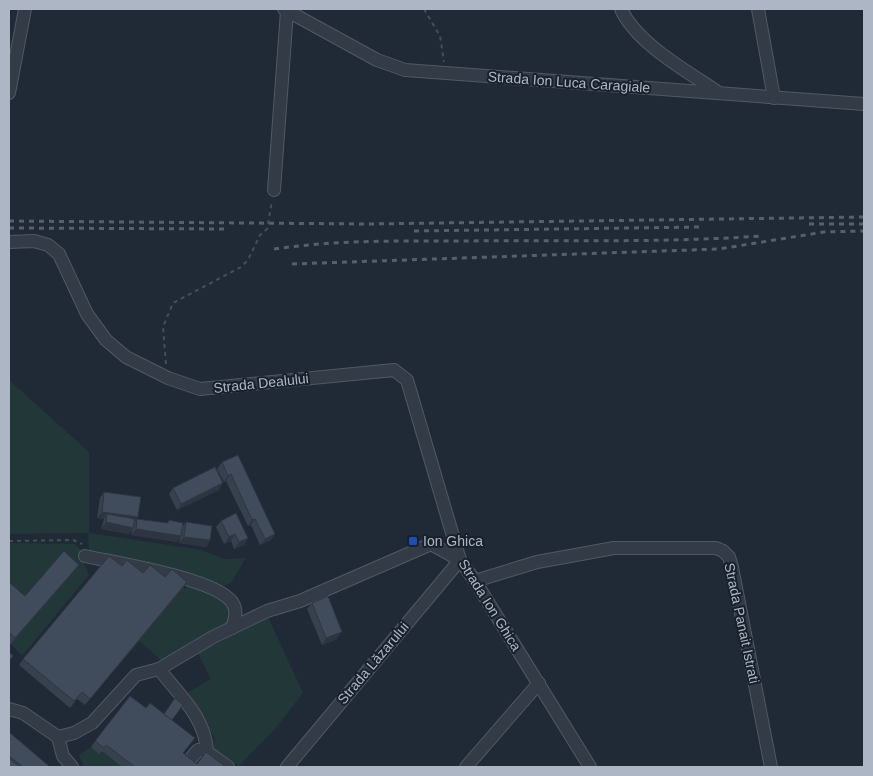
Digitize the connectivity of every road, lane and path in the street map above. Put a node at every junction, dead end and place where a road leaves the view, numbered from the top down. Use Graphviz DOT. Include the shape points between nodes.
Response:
graph roads {
  1 [pos="24,9"];
  2 [pos="424,9"];
  3 [pos="621,9"];
  4 [pos="758,9"];
  5 [pos="285,10"];
  6 [pos="12,54"];
  7 [pos="445,73"];
  8 [pos="9,93"];
  9 [pos="719,93"];
  10 [pos="774,98"];
  11 [pos="864,104"];
  12 [pos="274,190"];
  13 [pos="9,242"];
  14 [pos="401,374"];
  15 [pos="168,378"];
  16 [pos="9,541"];
  17 [pos="85,556"];
  18 [pos="460,560"];
  19 [pos="476,581"];
  20 [pos="232,628"];
  21 [pos="160,669"];
  22 [pos="539,683"];
  23 [pos="9,709"];
  24 [pos="58,737"];
  25 [pos="207,752"];
  26 [pos="62,762"];
  27 [pos="188,762"];
  28 [pos="72,767"];
  29 [pos="228,767"];
  30 [pos="287,767"];
  31 [pos="466,767"];
  32 [pos="590,767"];
  33 [pos="771,767"];
  1 -- 6 [label="street"];
  2 -- 7 [label="path" via="440,36"];
  3 -- 9 [label="street" via="641,37"];
  4 -- 10 [label="street"];
  5 -- 7 [label="street, Strada Ion Luca Caragiale" via="377,60 405,70"];
  5 -- 12 [label="street, Strada Ion Luca Caragiale"];
  6 -- 8 [label="street"];
  7 -- 9 [label="street, Strada Ion Luca Caragiale"];
  9 -- 10 [label="street, Strada Ion Luca Caragiale"];
  10 -- 11 [label="street, Strada Ion Luca Caragiale"];
  12 -- 15 [label="path" via="270,222 248,260 241,267 173,303 162,328"];
  13 -- 15 [label="street, Strada Dealului" via="34,241 48,245 59,254 87,314 106,340 126,357"];
  14 -- 15 [label="street, Strada Dealului" via="394,370 200,389"];
  14 -- 18 [label="street, Strada Ion Ghica" via="406,380"];
  16 -- 17 [label="path" via="73,540 83,544"];
  17 -- 20 [label="street" via="187,579 222,594 232,602 237,613"];
  18 -- 19 [label="street, Strada Ion Ghica"];
  18 -- 20 [label="street" via="431,544"];
  18 -- 30 [label="street, Strada Lăzarului"];
  19 -- 22 [label="street, Strada Ion Ghica"];
  19 -- 33 [label="street, Strada Panait Istrati" via="537,562 614,548 707,547 723,551 732,566"];
  20 -- 21 [label="street"];
  21 -- 24 [label="street" via="136,675 92,722 74,734"];
  21 -- 25 [label="street" via="204,728"];
  22 -- 31 [label="street"];
  22 -- 32 [label="street, Strada Ion Ghica"];
  23 -- 24 [label="street" via="23,713"];
  24 -- 26 [label="street"];
  25 -- 27 [label="street" via="198,750"];
  25 -- 29 [label="street"];
  26 -- 28 [label="street"];
}
